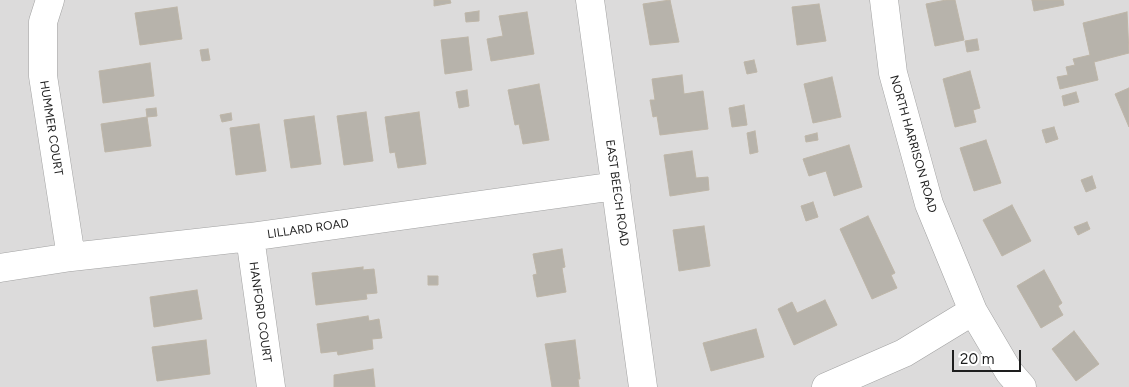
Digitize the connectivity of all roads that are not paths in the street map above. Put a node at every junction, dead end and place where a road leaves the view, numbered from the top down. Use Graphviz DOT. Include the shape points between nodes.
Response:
graph roads {
  1 [pos="50,0"];
  2 [pos="590,0"];
  3 [pos="884,0"];
  4 [pos="616,186"];
  5 [pos="250,237"];
  6 [pos="71,257"];
  7 [pos="0,268"];
  8 [pos="973,311"];
  9 [pos="271,387"];
  10 [pos="643,387"];
  11 [pos="826,387"];
  12 [pos="1022,387"];
  1 -- 6 [label="street, HUMMER COURT" via="43,22 43,76"];
  2 -- 4 [label="street, EAST BEECH ROAD"];
  3 -- 8 [label="street, NORTH HARRISON ROAD" via="893,73 928,204"];
  4 -- 5 [label="street, LILLARD ROAD"];
  4 -- 10 [label="street, EAST BEECH ROAD"];
  5 -- 6 [label="street, LILLARD ROAD"];
  5 -- 9 [label="street, HANFORD COURT"];
  6 -- 7 [label="street, LILLARD ROAD"];
  8 -- 11 [label="street" via="904,353"];
  8 -- 12 [label="street, NORTH HARRISON ROAD" via="1009,372"];
}
